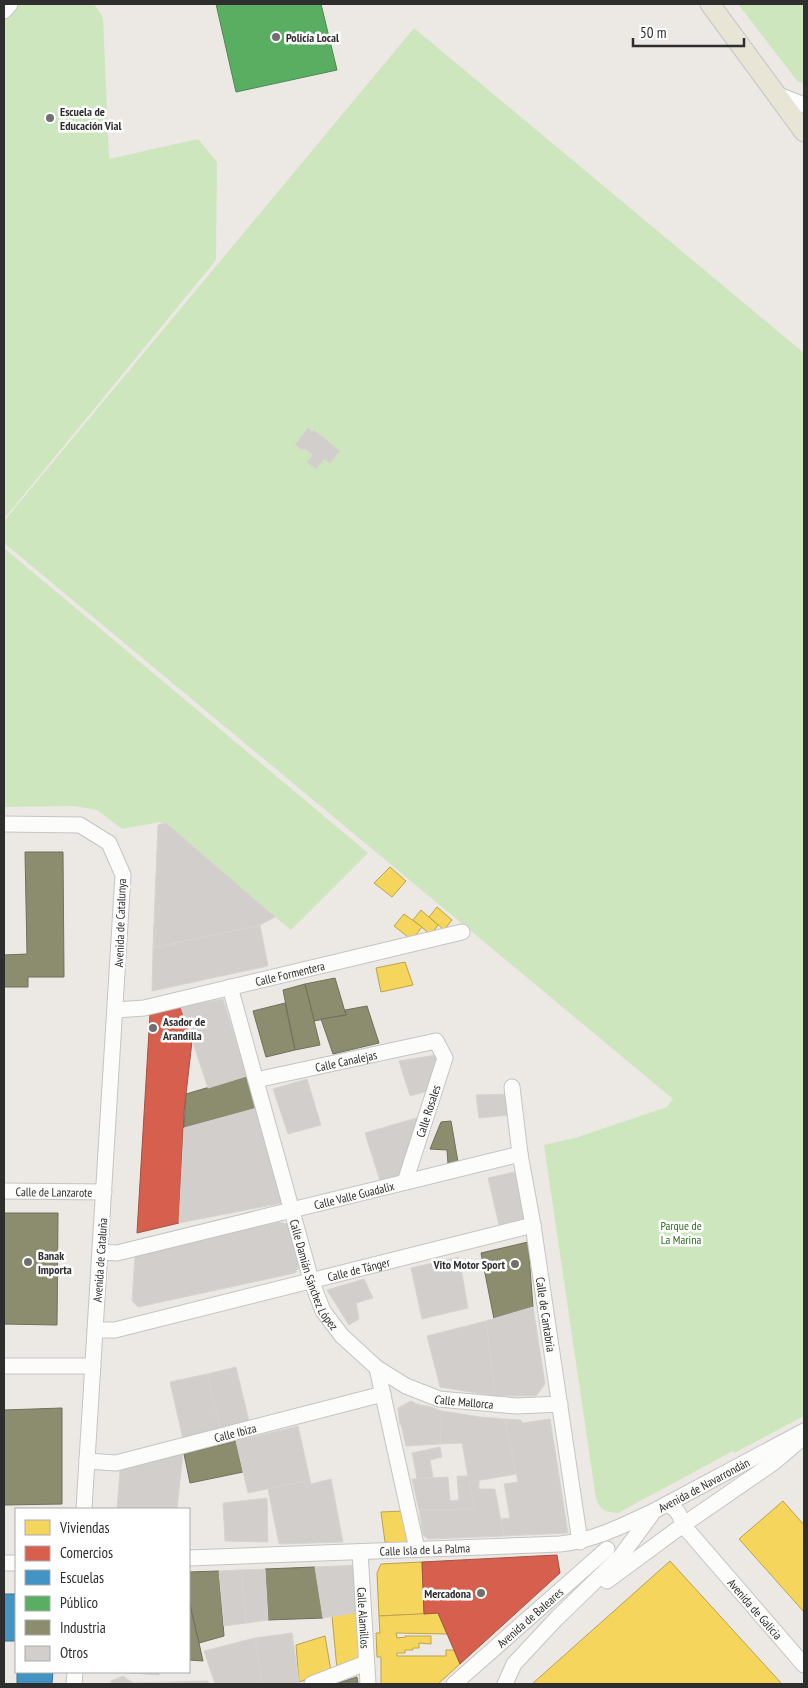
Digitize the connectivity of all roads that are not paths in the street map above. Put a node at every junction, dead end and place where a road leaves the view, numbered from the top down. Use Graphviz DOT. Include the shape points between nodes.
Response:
graph roads {
  1 [pos="10,4"];
  2 [pos="710,4"];
  3 [pos="4,11"];
  4 [pos="776,94"];
  5 [pos="804,105"];
  6 [pos="804,132"];
  7 [pos="4,824"];
  8 [pos="462,932"];
  9 [pos="230,987"];
  10 [pos="116,1010"];
  11 [pos="436,1041"];
  12 [pos="256,1080"];
  13 [pos="512,1087"];
  14 [pos="520,1154"];
  15 [pos="405,1182"];
  16 [pos="4,1191"];
  17 [pos="104,1192"];
  18 [pos="292,1210"];
  19 [pos="533,1225"];
  20 [pos="100,1252"];
  21 [pos="311,1280"];
  22 [pos="96,1330"];
  23 [pos="4,1366"];
  24 [pos="93,1366"];
  25 [pos="377,1368"];
  26 [pos="383,1394"];
  27 [pos="560,1404"];
  28 [pos="804,1431"];
  29 [pos="804,1436"];
  30 [pos="88,1461"];
  31 [pos="84,1508"];
  32 [pos="656,1511"];
  33 [pos="683,1525"];
  34 [pos="664,1539"];
  35 [pos="580,1542"];
  36 [pos="417,1549"];
  37 [pos="607,1549"];
  38 [pos="705,1551"];
  39 [pos="360,1552"];
  40 [pos="190,1558"];
  41 [pos="556,1619"];
  42 [pos="366,1663"];
  43 [pos="804,1665"];
  44 [pos="312,1684"];
  45 [pos="368,1684"];
  46 [pos="454,1684"];
  47 [pos="505,1684"];
  1 -- 3 [label="street"];
  2 -- 4 [label="main road"];
  4 -- 5 [label="street"];
  4 -- 6 [label="main road"];
  7 -- 10 [label="street, Avenida de Catalunya" via="80,825 109,843 124,876"];
  8 -- 9 [label="street, Calle Formentera"];
  9 -- 10 [label="street, Calle Formentera" via="144,1008"];
  9 -- 12 [label="street, Calle Damián Sánchez López"];
  10 -- 17 [label="street, Avenida de Cataluña"];
  11 -- 12 [label="street, Calle Canalejas"];
  11 -- 15 [label="street, Calle Rosales" via="445,1058"];
  12 -- 18 [label="street, Calle Damián Sánchez López"];
  13 -- 14 [label="street, Calle de Cantabria"];
  14 -- 15 [label="street, Calle Valle Guadalix"];
  14 -- 19 [label="street, Calle de Cantabria"];
  15 -- 18 [label="street, Calle Valle Guadalix"];
  16 -- 17 [label="street, Calle de Lanzarote"];
  17 -- 20 [label="street, Avenida de Cataluña"];
  18 -- 20 [label="street, Calle Valle Guadalix" via="117,1253"];
  18 -- 21 [label="street, Calle Damián Sánchez López"];
  19 -- 21 [label="street, Calle de Tánger"];
  19 -- 27 [label="street, Calle de Cantabria"];
  20 -- 22 [label="street, Avenida de Cataluña"];
  21 -- 22 [label="street, Calle de Tánger" via="115,1330"];
  21 -- 25 [label="street, Calle Damián Sánchez López" via="323,1311 342,1336"];
  22 -- 24 [label="street, Avenida de Cataluña"];
  23 -- 24 [label="street"];
  24 -- 30 [label="street, Avenida de Cataluña"];
  25 -- 26 [label="street"];
  25 -- 27 [label="street, Calle Mallorca" via="406,1386 439,1399 517,1406"];
  26 -- 30 [label="street, Calle Ibiza" via="116,1463"];
  26 -- 36 [label="street"];
  27 -- 35 [label="street, Calle de Cantabria"];
  28 -- 32 [label="street, Avenida de Navarrondán"];
  29 -- 33 [label="street, Avenida de Navarrondán" via="772,1464"];
  30 -- 31 [label="street, Avenida de Cataluña"];
  32 -- 33 [label="street" via="675,1508"];
  32 -- 34 [label="street" via="650,1529 655,1536"];
  32 -- 35 [label="street, Calle Isla de La Palma"];
  32 -- 41 [label="street, Avenida de Navarrondán" via="621,1556"];
  33 -- 34 [label="street, Avenida de Navarrondán"];
  33 -- 38 [label="street, Avenida de Galicia"];
  34 -- 38 [label="street, Avenida de Galicia" via="687,1540"];
  34 -- 41 [label="street, Avenida de Navarrondán"];
  35 -- 36 [label="street, Calle Isla de La Palma"];
  36 -- 39 [label="street, Calle Isla de La Palma"];
  37 -- 46 [label="street, Avenida de Baleares"];
  38 -- 43 [label="street, Avenida de Galicia"];
  39 -- 40 [label="street, Calle Isla de La Palma"];
  39 -- 42 [label="street, Calle Alamillos"];
  41 -- 47 [label="street, Avenida de Navarrondán" via="514,1664"];
  42 -- 44 [label="street"];
  42 -- 45 [label="street, Calle Alamillos"];
}
